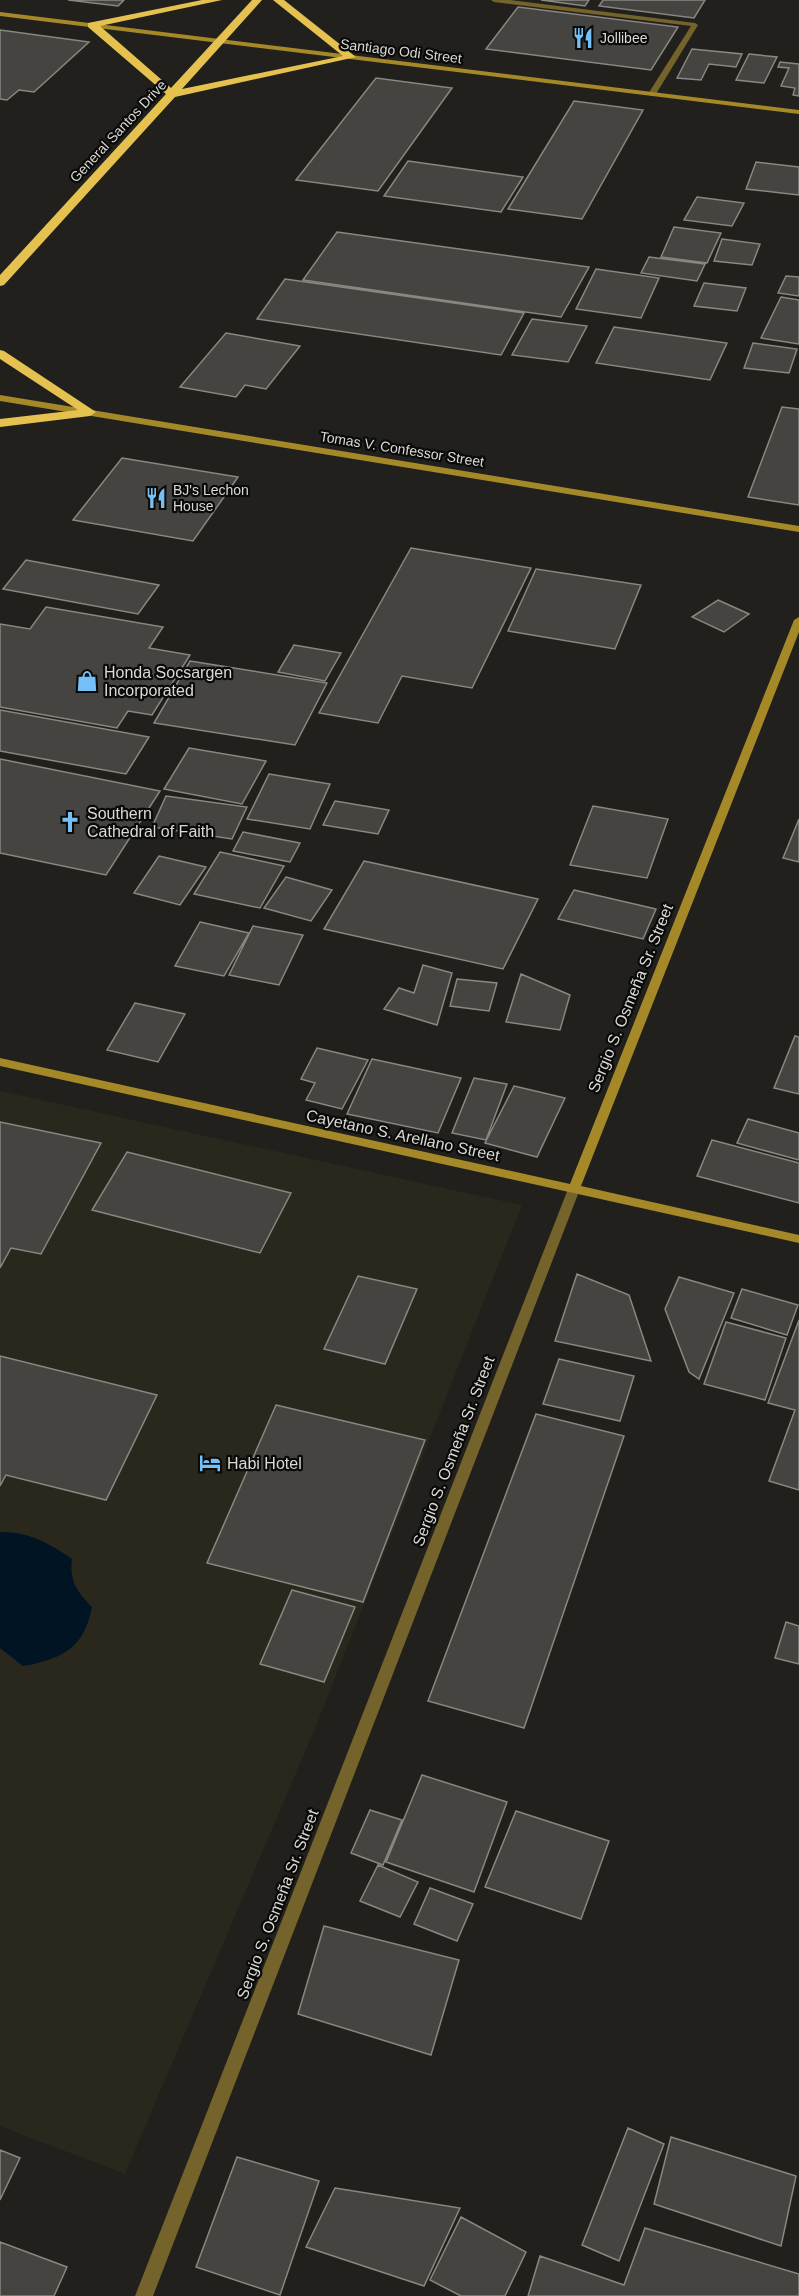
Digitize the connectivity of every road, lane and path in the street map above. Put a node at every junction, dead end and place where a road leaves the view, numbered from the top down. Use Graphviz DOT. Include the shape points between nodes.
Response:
graph roads {
  1 [pos="217,0"];
  2 [pos="257,0"];
  3 [pos="278,0"];
  4 [pos="494,0"];
  5 [pos="0,14"];
  6 [pos="92,25"];
  7 [pos="220,41"];
  8 [pos="351,57"];
  9 [pos="172,94"];
  10 [pos="652,94"];
  11 [pos="799,112"];
  12 [pos="0,282"];
  13 [pos="0,354"];
  14 [pos="0,398"];
  15 [pos="90,412"];
  16 [pos="0,423"];
  17 [pos="799,528"];
  18 [pos="799,620"];
  19 [pos="0,1062"];
  20 [pos="574,1189"];
  21 [pos="799,1239"];
  22 [pos="144,2296"];
  1 -- 6 [label="highway"];
  2 -- 7 [label="highway, General Santos Drive"];
  3 -- 8 [label="highway"];
  4 -- 10 [label="street" via="695,25"];
  5 -- 6 [label="street, Santiago Odi Street"];
  6 -- 7 [label="street, Santiago Odi Street"];
  6 -- 9 [label="highway"];
  7 -- 8 [label="street, Santiago Odi Street"];
  7 -- 9 [label="highway, General Santos Drive"];
  8 -- 9 [label="highway"];
  8 -- 10 [label="street, Santiago Odi Street"];
  9 -- 12 [label="highway, General Santos Drive"];
  10 -- 11 [label="street, Santiago Odi Street"];
  13 -- 15 [label="highway"];
  14 -- 15 [label="street, Tomas V. Confessor Street"];
  15 -- 16 [label="highway"];
  15 -- 17 [label="street, Tomas V. Confessor Street"];
  18 -- 20 [label="street, Sergio S. Osmeña Sr. Street"];
  19 -- 20 [label="street, Cayetano S. Arellano Street"];
  20 -- 21 [label="street, Cayetano S. Arellano Street"];
  20 -- 22 [label="street, Sergio S. Osmeña Sr. Street"];
}
